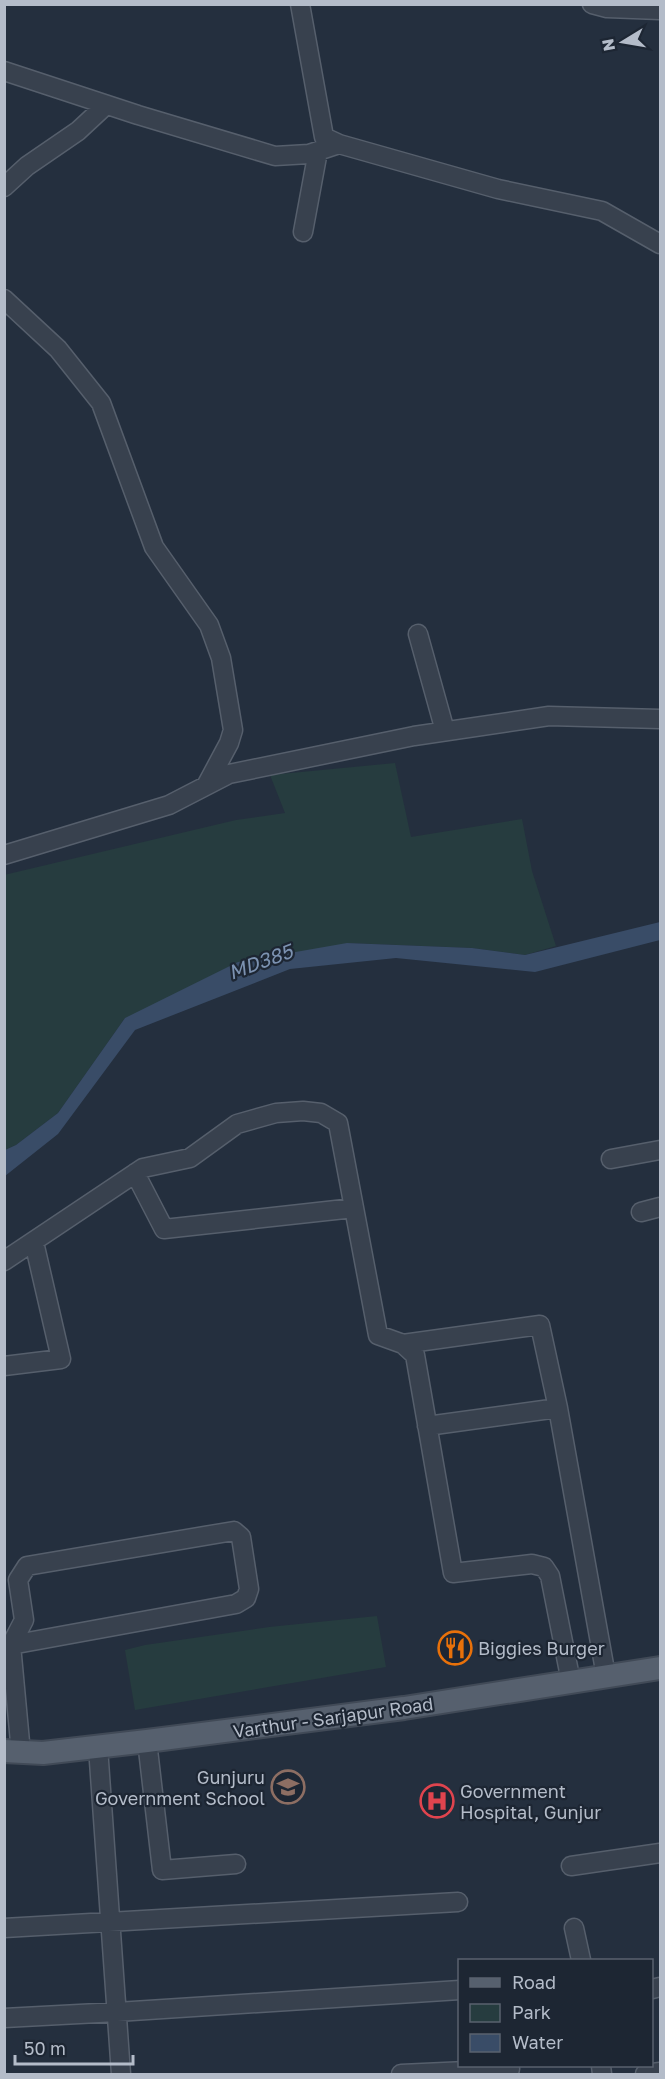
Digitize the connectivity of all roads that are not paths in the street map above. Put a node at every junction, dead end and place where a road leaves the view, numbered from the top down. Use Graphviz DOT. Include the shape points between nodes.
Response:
graph roads {
  1 [pos="300,4"];
  2 [pos="591,4"];
  3 [pos="660,10"];
  4 [pos="4,71"];
  5 [pos="106,105"];
  6 [pos="339,144"];
  7 [pos="318,151"];
  8 [pos="4,187"];
  9 [pos="303,232"];
  10 [pos="660,244"];
  11 [pos="4,299"];
  12 [pos="418,634"];
  13 [pos="660,719"];
  14 [pos="445,731"];
  15 [pos="206,786"];
  16 [pos="4,855"];
  17 [pos="660,1150"];
  18 [pos="611,1159"];
  19 [pos="135,1173"];
  20 [pos="660,1207"];
  21 [pos="354,1208"];
  22 [pos="641,1212"];
  23 [pos="34,1242"];
  24 [pos="4,1262"];
  25 [pos="403,1344"];
  26 [pos="4,1366"];
  27 [pos="558,1408"];
  28 [pos="427,1426"];
  29 [pos="11,1646"];
  30 [pos="660,1668"];
  31 [pos="606,1676"];
  32 [pos="571,1682"];
  33 [pos="147,1741"];
  34 [pos="98,1747"];
  35 [pos="13,1752"];
  36 [pos="660,1853"];
  37 [pos="236,1864"];
  38 [pos="571,1866"];
  39 [pos="458,1902"];
  40 [pos="111,1921"];
  41 [pos="4,1928"];
  42 [pos="574,1928"];
  43 [pos="582,1959"];
  44 [pos="458,1990"];
  45 [pos="117,2012"];
  46 [pos="4,2018"];
  47 [pos="510,2068"];
  48 [pos="660,2072"];
  49 [pos="122,2074"];
  50 [pos="401,2074"];
  51 [pos="645,2074"];
  1 -- 6 [label="street" via="324,137"];
  2 -- 3 [label="street"];
  4 -- 5 [label="street"];
  5 -- 7 [label="street" via="275,156"];
  5 -- 8 [label="street"];
  6 -- 7 [label="street"];
  6 -- 10 [label="street" via="498,189 602,211"];
  7 -- 9 [label="street"];
  11 -- 15 [label="street" via="58,349 101,403 154,547 209,625 221,658 233,730"];
  12 -- 14 [label="street"];
  13 -- 14 [label="street" via="549,716"];
  14 -- 15 [label="street" via="229,774"];
  15 -- 16 [label="street" via="170,806"];
  17 -- 18 [label="street"];
  19 -- 21 [label="street" via="164,1229"];
  19 -- 21 [label="street" via="190,1158 237,1124 255,1118 303,1111 321,1113 338,1123"];
  19 -- 23 [label="street"];
  20 -- 22 [label="street"];
  21 -- 25 [label="street" via="378,1335"];
  23 -- 24 [label="street"];
  23 -- 26 [label="street" via="61,1359"];
  25 -- 27 [label="street" via="540,1325"];
  25 -- 28 [label="street" via="415,1355"];
  27 -- 28 [label="street"];
  27 -- 31 [label="street"];
  28 -- 32 [label="street" via="453,1573 532,1564 544,1567 550,1576"];
  29 -- 29 [label="street" via="236,1604 246,1598 249,1589 241,1537 234,1531 27,1566 18,1580 24,1620"];
  29 -- 35 [label="street"];
  30 -- 31 [label="main road, Varthur - Sarjapur Road"];
  31 -- 32 [label="main road, Varthur - Sarjapur Road"];
  32 -- 33 [label="main road, Varthur - Sarjapur Road"];
  33 -- 34 [label="main road, Varthur - Sarjapur Road"];
  33 -- 37 [label="street" via="162,1870"];
  34 -- 35 [label="main road, Varthur - Sarjapur Road"];
  34 -- 40 [label="street"];
  36 -- 38 [label="street"];
  39 -- 40 [label="street"];
  40 -- 41 [label="street"];
  40 -- 45 [label="street"];
  42 -- 43 [label="street"];
  44 -- 45 [label="street"];
  45 -- 46 [label="street"];
  45 -- 49 [label="street"];
  47 -- 50 [label="street"];
  48 -- 51 [label="street"];
}
